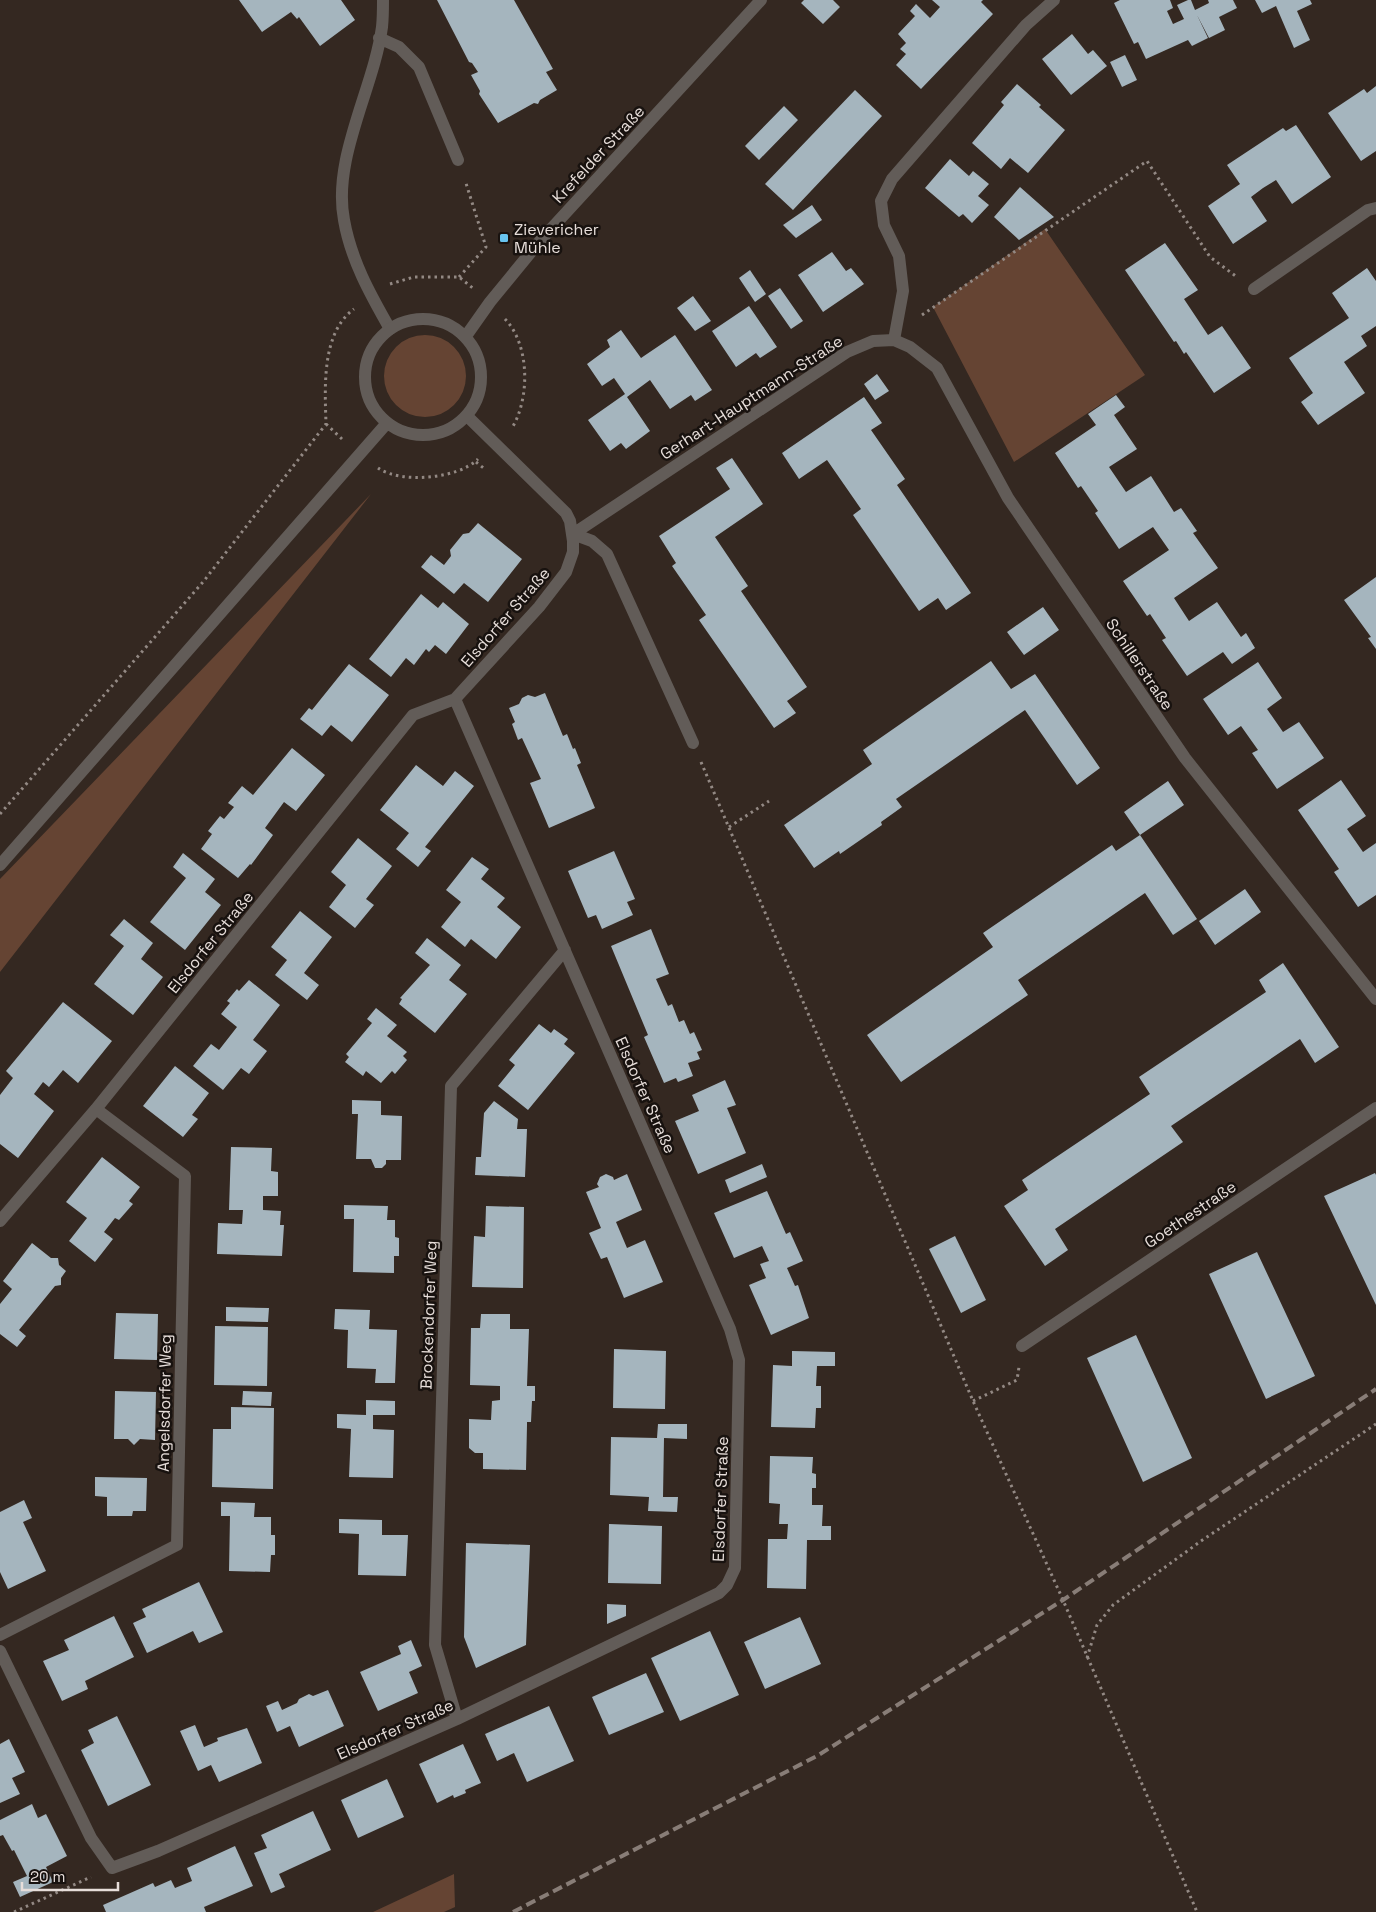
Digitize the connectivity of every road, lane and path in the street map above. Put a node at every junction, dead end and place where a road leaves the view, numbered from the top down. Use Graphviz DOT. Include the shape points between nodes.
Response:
graph roads {
  1 [pos="383,0"];
  2 [pos="761,0"];
  3 [pos="1054,0"];
  4 [pos="379,38"];
  5 [pos="458,160"];
  6 [pos="1376,208"];
  7 [pos="460,277"];
  8 [pos="1254,289"];
  9 [pos="371,296"];
  10 [pos="490,302"];
  11 [pos="390,329"];
  12 [pos="466,336"];
  13 [pos="894,340"];
  14 [pos="910,347"];
  15 [pos="467,416"];
  16 [pos="387,423"];
  17 [pos="326,424"];
  18 [pos="494,444"];
  19 [pos="358,454"];
  20 [pos="573,534"];
  21 [pos="455,699"];
  22 [pos="693,743"];
  23 [pos="769,801"];
  24 [pos="0,814"];
  25 [pos="729,827"];
  26 [pos="0,865"];
  27 [pos="565,950"];
  28 [pos="1376,1000"];
  29 [pos="96,1108"];
  30 [pos="1376,1108"];
  31 [pos="0,1221"];
  32 [pos="1022,1346"];
  33 [pos="973,1401"];
  34 [pos="1376,1424"];
  35 [pos="0,1635"];
  36 [pos="0,1651"];
  37 [pos="1087,1658"];
  38 [pos="457,1719"];
  39 [pos="112,1868"];
  40 [pos="14,1912"];
  41 [pos="1197,1912"];
  1 -- 4 [label="street"];
  2 -- 10 [label="street, Krefelder Straße" via="546,233"];
  3 -- 13 [label="street" via="1026,25 892,179 881,201 884,225 899,256 903,291"];
  4 -- 5 [label="street" via="399,47 419,67"];
  4 -- 9 [label="street" via="350,144 343,183 343,218 350,246"];
  5 -- 7 [label="path" via="486,247"];
  6 -- 8 [label="street" via="1368,210"];
  7 -- 9 [label="path" via="414,277 388,285"];
  7 -- 10 [label="path"];
  8 -- 14 [label="path" via="1210,257 1147,161 919,317"];
  9 -- 11 [label="street"];
  9 -- 17 [label="path" via="346,315 329,347 324,382"];
  10 -- 12 [label="street, Krefelder Straße"];
  10 -- 18 [label="path" via="513,327 522,352 525,396 514,427"];
  11 -- 12 [label="street" via="405,321 429,319 453,326"];
  11 -- 16 [label="street" via="376,342 368,358 365,375 367,394"];
  12 -- 15 [label="street" via="476,351 482,385"];
  13 -- 14 [label="street, Schillerstraße"];
  13 -- 20 [label="street, Gerhart-Hauptmann-Straße" via="873,341 846,352"];
  14 -- 28 [label="street, Schillerstraße" via="937,368 1008,498 1185,758"];
  15 -- 16 [label="street" via="453,428 420,436 403,432"];
  15 -- 18 [label="street, Elsdorfer Straße"];
  16 -- 19 [label="street"];
  17 -- 19 [label="path"];
  17 -- 24 [label="path" via="203,582"];
  18 -- 19 [label="path" via="476,462 461,470 421,478 387,474"];
  18 -- 20 [label="street, Elsdorfer Straße" via="566,513"];
  19 -- 26 [label="street"];
  20 -- 21 [label="street, Elsdorfer Straße" via="573,552 566,572 539,607"];
  20 -- 22 [label="street" via="592,541 607,554"];
  21 -- 27 [label="street, Elsdorfer Straße"];
  21 -- 29 [label="street, Elsdorfer Straße" via="413,715"];
  22 -- 25 [label="path"];
  23 -- 25 [label="path"];
  25 -- 33 [label="path"];
  27 -- 38 [label="street, Brockendorfer Weg" via="451,1086 434,1645"];
  27 -- 38 [label="street, Elsdorfer Straße" via="730,1329 738,1360 735,1568 727,1586 719,1593"];
  29 -- 31 [label="street, Elsdorfer Straße"];
  29 -- 35 [label="street, Angelsdorfer Weg" via="186,1176 177,1546"];
  30 -- 32 [label="street, Goethestraße"];
  32 -- 33 [label="path" via="1017,1380"];
  33 -- 37 [label="path"];
  34 -- 37 [label="path" via="1201,1541 1114,1605 1097,1625"];
  36 -- 39 [label="street" via="91,1838"];
  37 -- 41 [label="path"];
  38 -- 39 [label="street, Elsdorfer Straße" via="167,1847"];
  39 -- 40 [label="path"];
}
